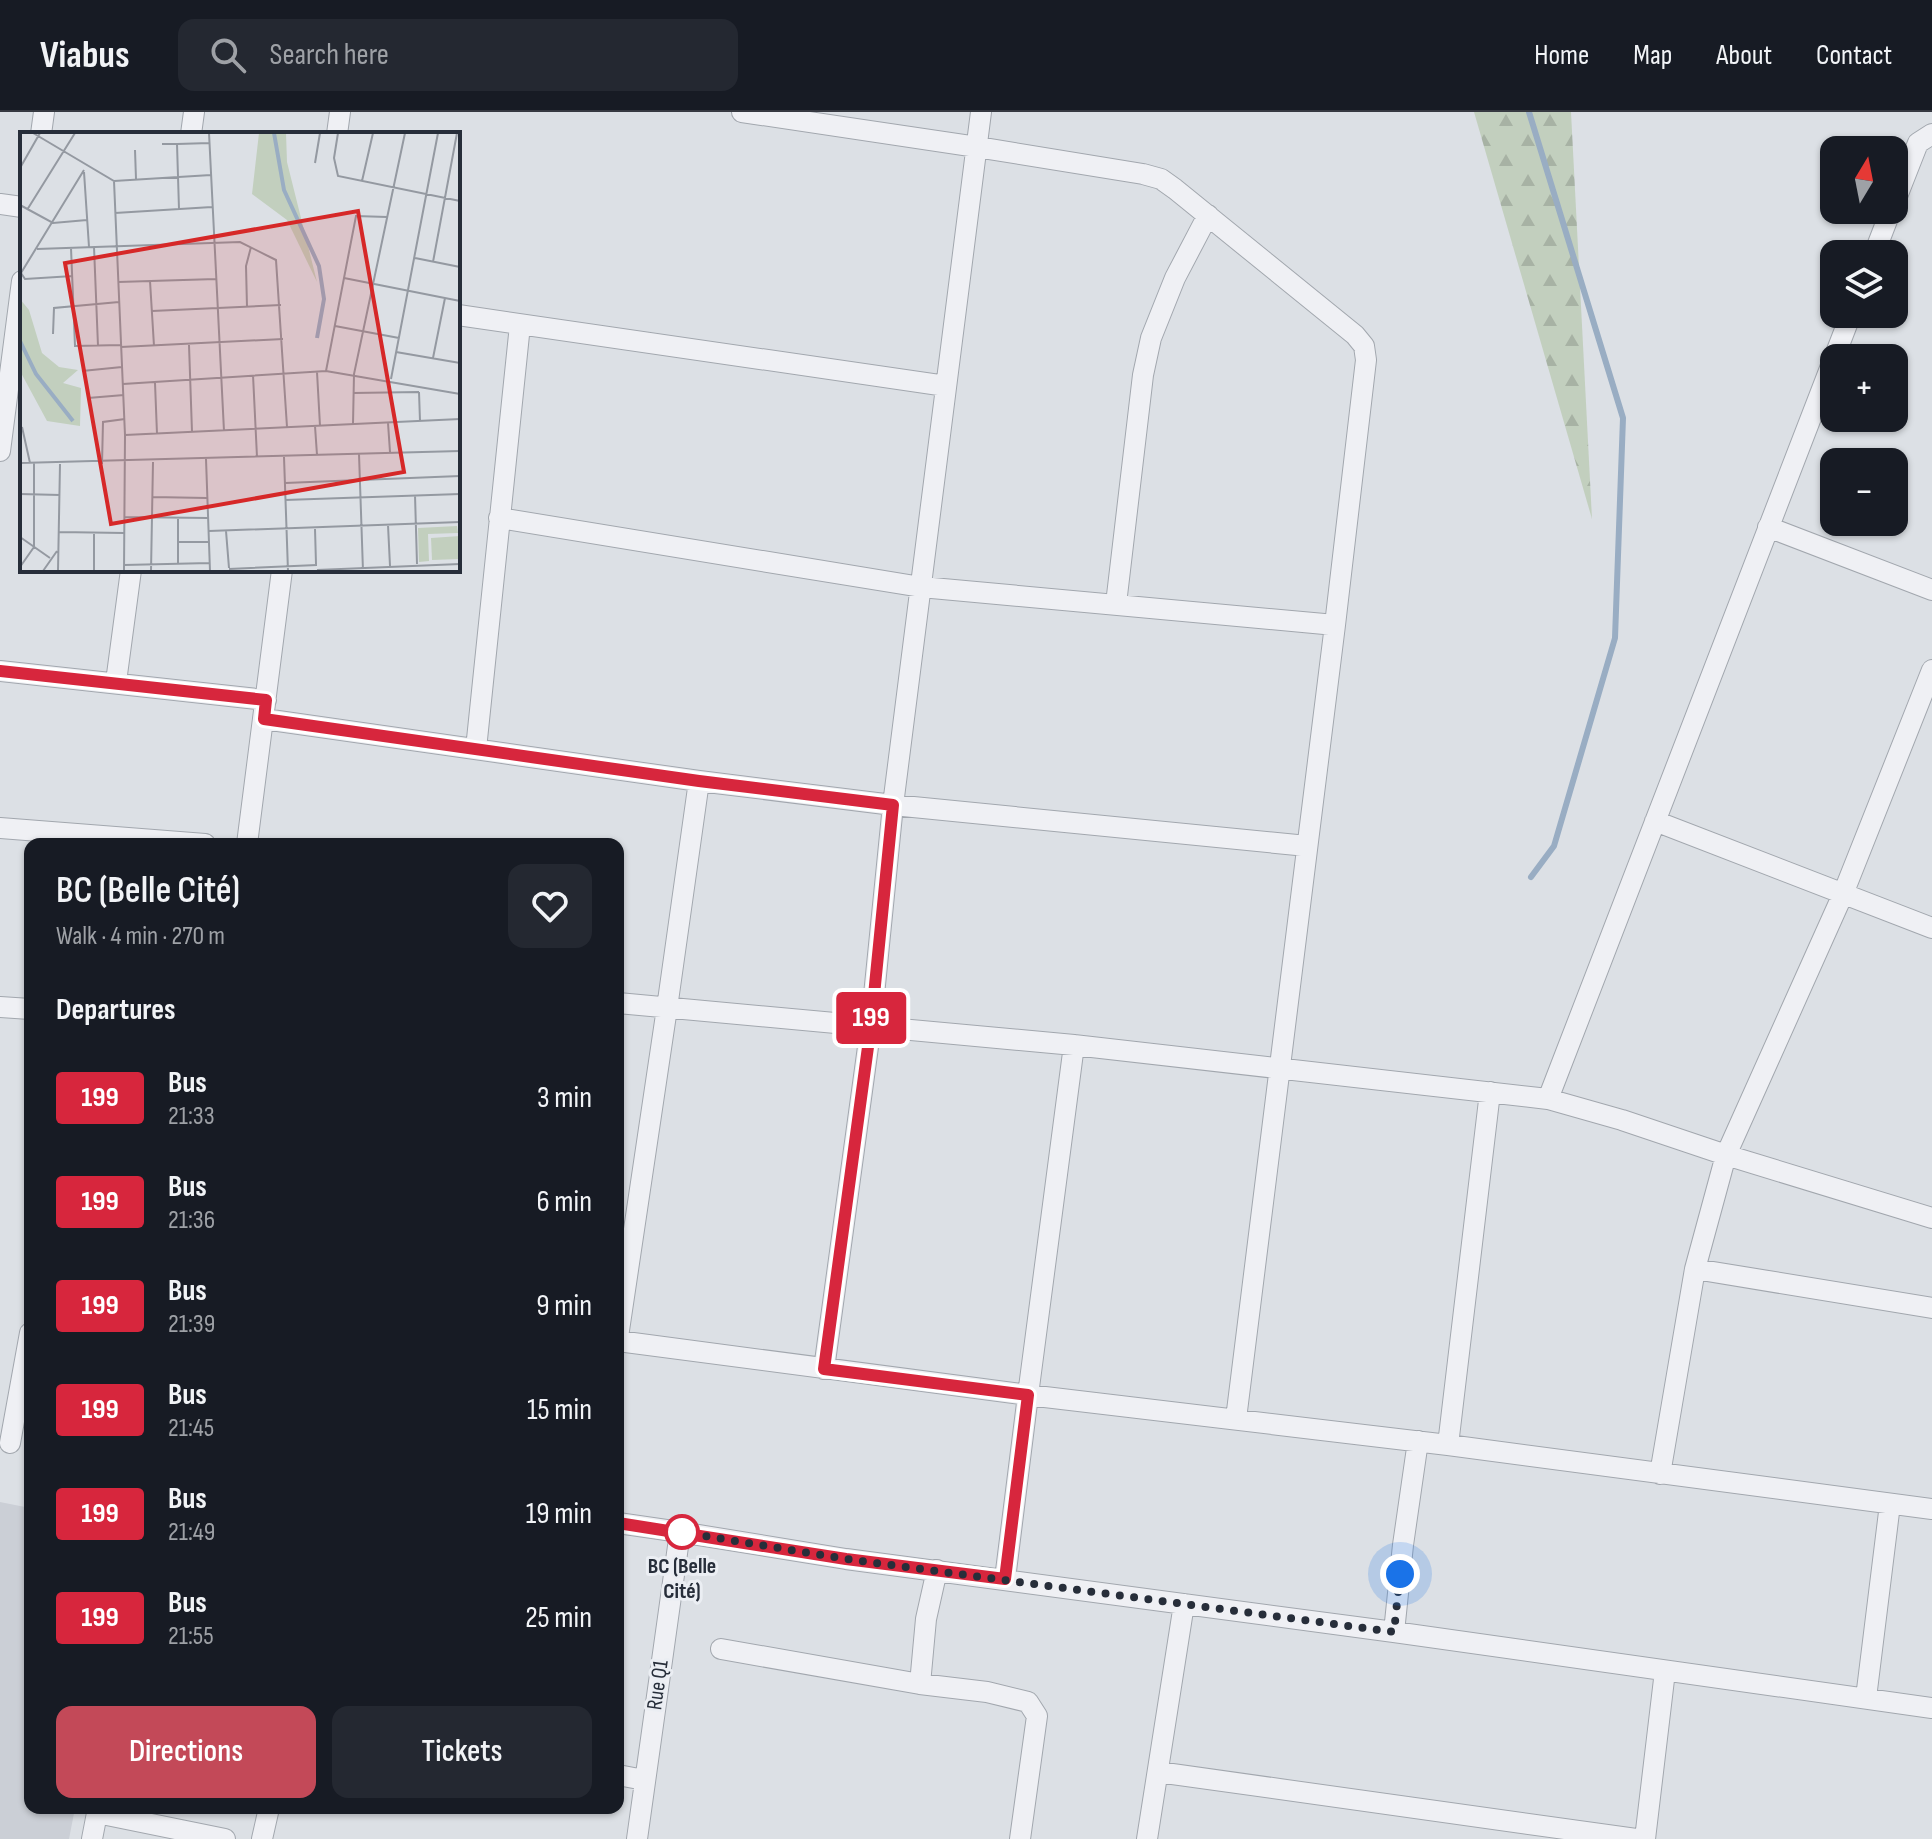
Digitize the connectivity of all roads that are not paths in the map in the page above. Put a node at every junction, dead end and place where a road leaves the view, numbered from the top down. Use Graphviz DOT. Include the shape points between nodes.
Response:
graph roads {
  1 [pos="44,112"];
  2 [pos="194,112"];
  3 [pos="340,112"];
  4 [pos="742,112"];
  5 [pos="981,112"];
  6 [pos="41,132"];
  7 [pos="191,132"];
  8 [pos="337,132"];
  9 [pos="1932,134"];
  10 [pos="977,147"];
  11 [pos="1908,168"];
  12 [pos="0,204"];
  13 [pos="20,207"];
  14 [pos="1208,215"];
  15 [pos="20,301"];
  16 [pos="460,315"];
  17 [pos="520,325"];
  18 [pos="1846,328"];
  19 [pos="946,386"];
  20 [pos="10,401"];
  21 [pos="0,451"];
  22 [pos="499,518"];
  23 [pos="1768,527"];
  24 [pos="131,572"];
  25 [pos="282,572"];
  26 [pos="921,587"];
  27 [pos="1932,590"];
  28 [pos="1116,604"];
  29 [pos="1335,625"];
  30 [pos="1932,670"];
  31 [pos="0,671"];
  32 [pos="116,682"];
  33 [pos="265,709"];
  34 [pos="476,749"];
  35 [pos="699,781"];
  36 [pos="893,805"];
  37 [pos="1655,821"];
  38 [pos="0,828"];
  39 [pos="128,838"];
  40 [pos="248,838"];
  41 [pos="1307,846"];
  42 [pos="1843,894"];
  43 [pos="1932,928"];
  44 [pos="624,1004"];
  45 [pos="0,1007"];
  46 [pos="667,1008"];
  47 [pos="24,1009"];
  48 [pos="871,1025"];
  49 [pos="1074,1045"];
  50 [pos="1280,1067"];
  51 [pos="1490,1092"];
  52 [pos="1548,1099"];
  53 [pos="1726,1155"];
  54 [pos="1932,1218"];
  55 [pos="1695,1269"];
  56 [pos="624,1298"];
  57 [pos="1932,1308"];
  58 [pos="624,1340"];
  59 [pos="824,1369"];
  60 [pos="24,1372"];
  61 [pos="1028,1395"];
  62 [pos="1236,1419"];
  63 [pos="1418,1441"];
  64 [pos="13,1443"];
  65 [pos="1448,1445"];
  66 [pos="1660,1474"];
  67 [pos="1890,1504"];
  68 [pos="1932,1509"];
  69 [pos="624,1524"];
  70 [pos="680,1532"];
  71 [pos="937,1570"];
  72 [pos="1005,1579"];
  73 [pos="1184,1604"];
  74 [pos="1394,1632"];
  75 [pos="721,1649"];
  76 [pos="1665,1671"];
  77 [pos="920,1684"];
  78 [pos="1866,1698"];
  79 [pos="1932,1708"];
  80 [pos="1158,1772"];
  81 [pos="624,1776"];
  82 [pos="644,1780"];
  83 [pos="97,1814"];
  84 [pos="112,1814"];
  85 [pos="268,1814"];
  86 [pos="92,1839"];
  87 [pos="225,1839"];
  88 [pos="262,1839"];
  89 [pos="637,1839"];
  90 [pos="1020,1839"];
  91 [pos="1147,1839"];
  92 [pos="1636,1839"];
  93 [pos="1645,1839"];
  1 -- 6 [label="street"];
  2 -- 7 [label="street"];
  3 -- 8 [label="street"];
  4 -- 10 [label="street"];
  5 -- 10 [label="street"];
  9 -- 11 [label="street" via="1918,143"];
  10 -- 14 [label="street" via="1161,179"];
  10 -- 19 [label="street"];
  12 -- 13 [label="street"];
  14 -- 28 [label="street" via="1151,338"];
  14 -- 29 [label="street" via="1364,346"];
  15 -- 20 [label="street"];
  16 -- 17 [label="street"];
  17 -- 19 [label="street"];
  17 -- 22 [label="street"];
  18 -- 23 [label="street"];
  19 -- 26 [label="street"];
  20 -- 21 [label="street"];
  22 -- 26 [label="street"];
  22 -- 34 [label="street"];
  23 -- 27 [label="street"];
  23 -- 37 [label="street"];
  24 -- 32 [label="street"];
  25 -- 33 [label="street"];
  26 -- 28 [label="street"];
  26 -- 36 [label="street"];
  28 -- 29 [label="street"];
  29 -- 41 [label="street"];
  30 -- 42 [label="street"];
  31 -- 32 [label="street"];
  32 -- 33 [label="street"];
  33 -- 34 [label="street"];
  33 -- 40 [label="street"];
  34 -- 35 [label="street"];
  35 -- 36 [label="street"];
  35 -- 46 [label="street"];
  36 -- 41 [label="street"];
  36 -- 48 [label="street"];
  37 -- 42 [label="street"];
  37 -- 52 [label="street"];
  38 -- 39 [label="street"];
  41 -- 50 [label="street"];
  42 -- 43 [label="street"];
  42 -- 53 [label="street"];
  44 -- 46 [label="street"];
  45 -- 47 [label="street"];
  46 -- 48 [label="street"];
  46 -- 56 [label="street"];
  48 -- 49 [label="street"];
  48 -- 59 [label="street"];
  49 -- 50 [label="street"];
  49 -- 61 [label="street"];
  50 -- 51 [label="street"];
  50 -- 62 [label="street"];
  51 -- 52 [label="street"];
  51 -- 65 [label="street"];
  52 -- 53 [label="street"];
  53 -- 54 [label="street"];
  53 -- 55 [label="street"];
  55 -- 57 [label="street"];
  55 -- 66 [label="street"];
  58 -- 59 [label="street"];
  59 -- 61 [label="street"];
  60 -- 64 [label="street"];
  61 -- 62 [label="street"];
  61 -- 72 [label="street"];
  62 -- 63 [label="street"];
  63 -- 65 [label="street"];
  63 -- 74 [label="street"];
  65 -- 66 [label="street"];
  66 -- 67 [label="street"];
  67 -- 68 [label="street"];
  67 -- 78 [label="street"];
  69 -- 70 [label="street"];
  70 -- 71 [label="street"];
  70 -- 82 [label="street, Rue Q1"];
  71 -- 72 [label="street"];
  71 -- 77 [label="street"];
  72 -- 73 [label="street"];
  73 -- 74 [label="street"];
  73 -- 80 [label="street"];
  74 -- 76 [label="street"];
  75 -- 77 [label="street"];
  76 -- 78 [label="street"];
  76 -- 93 [label="street"];
  77 -- 90 [label="street" via="1028,1702 1037,1716"];
  78 -- 79 [label="street"];
  80 -- 91 [label="street"];
  80 -- 92 [label="street"];
  81 -- 82 [label="street"];
  82 -- 89 [label="street, Rue Q1"];
  83 -- 86 [label="street"];
  84 -- 87 [label="street"];
  85 -- 88 [label="street"];
}
